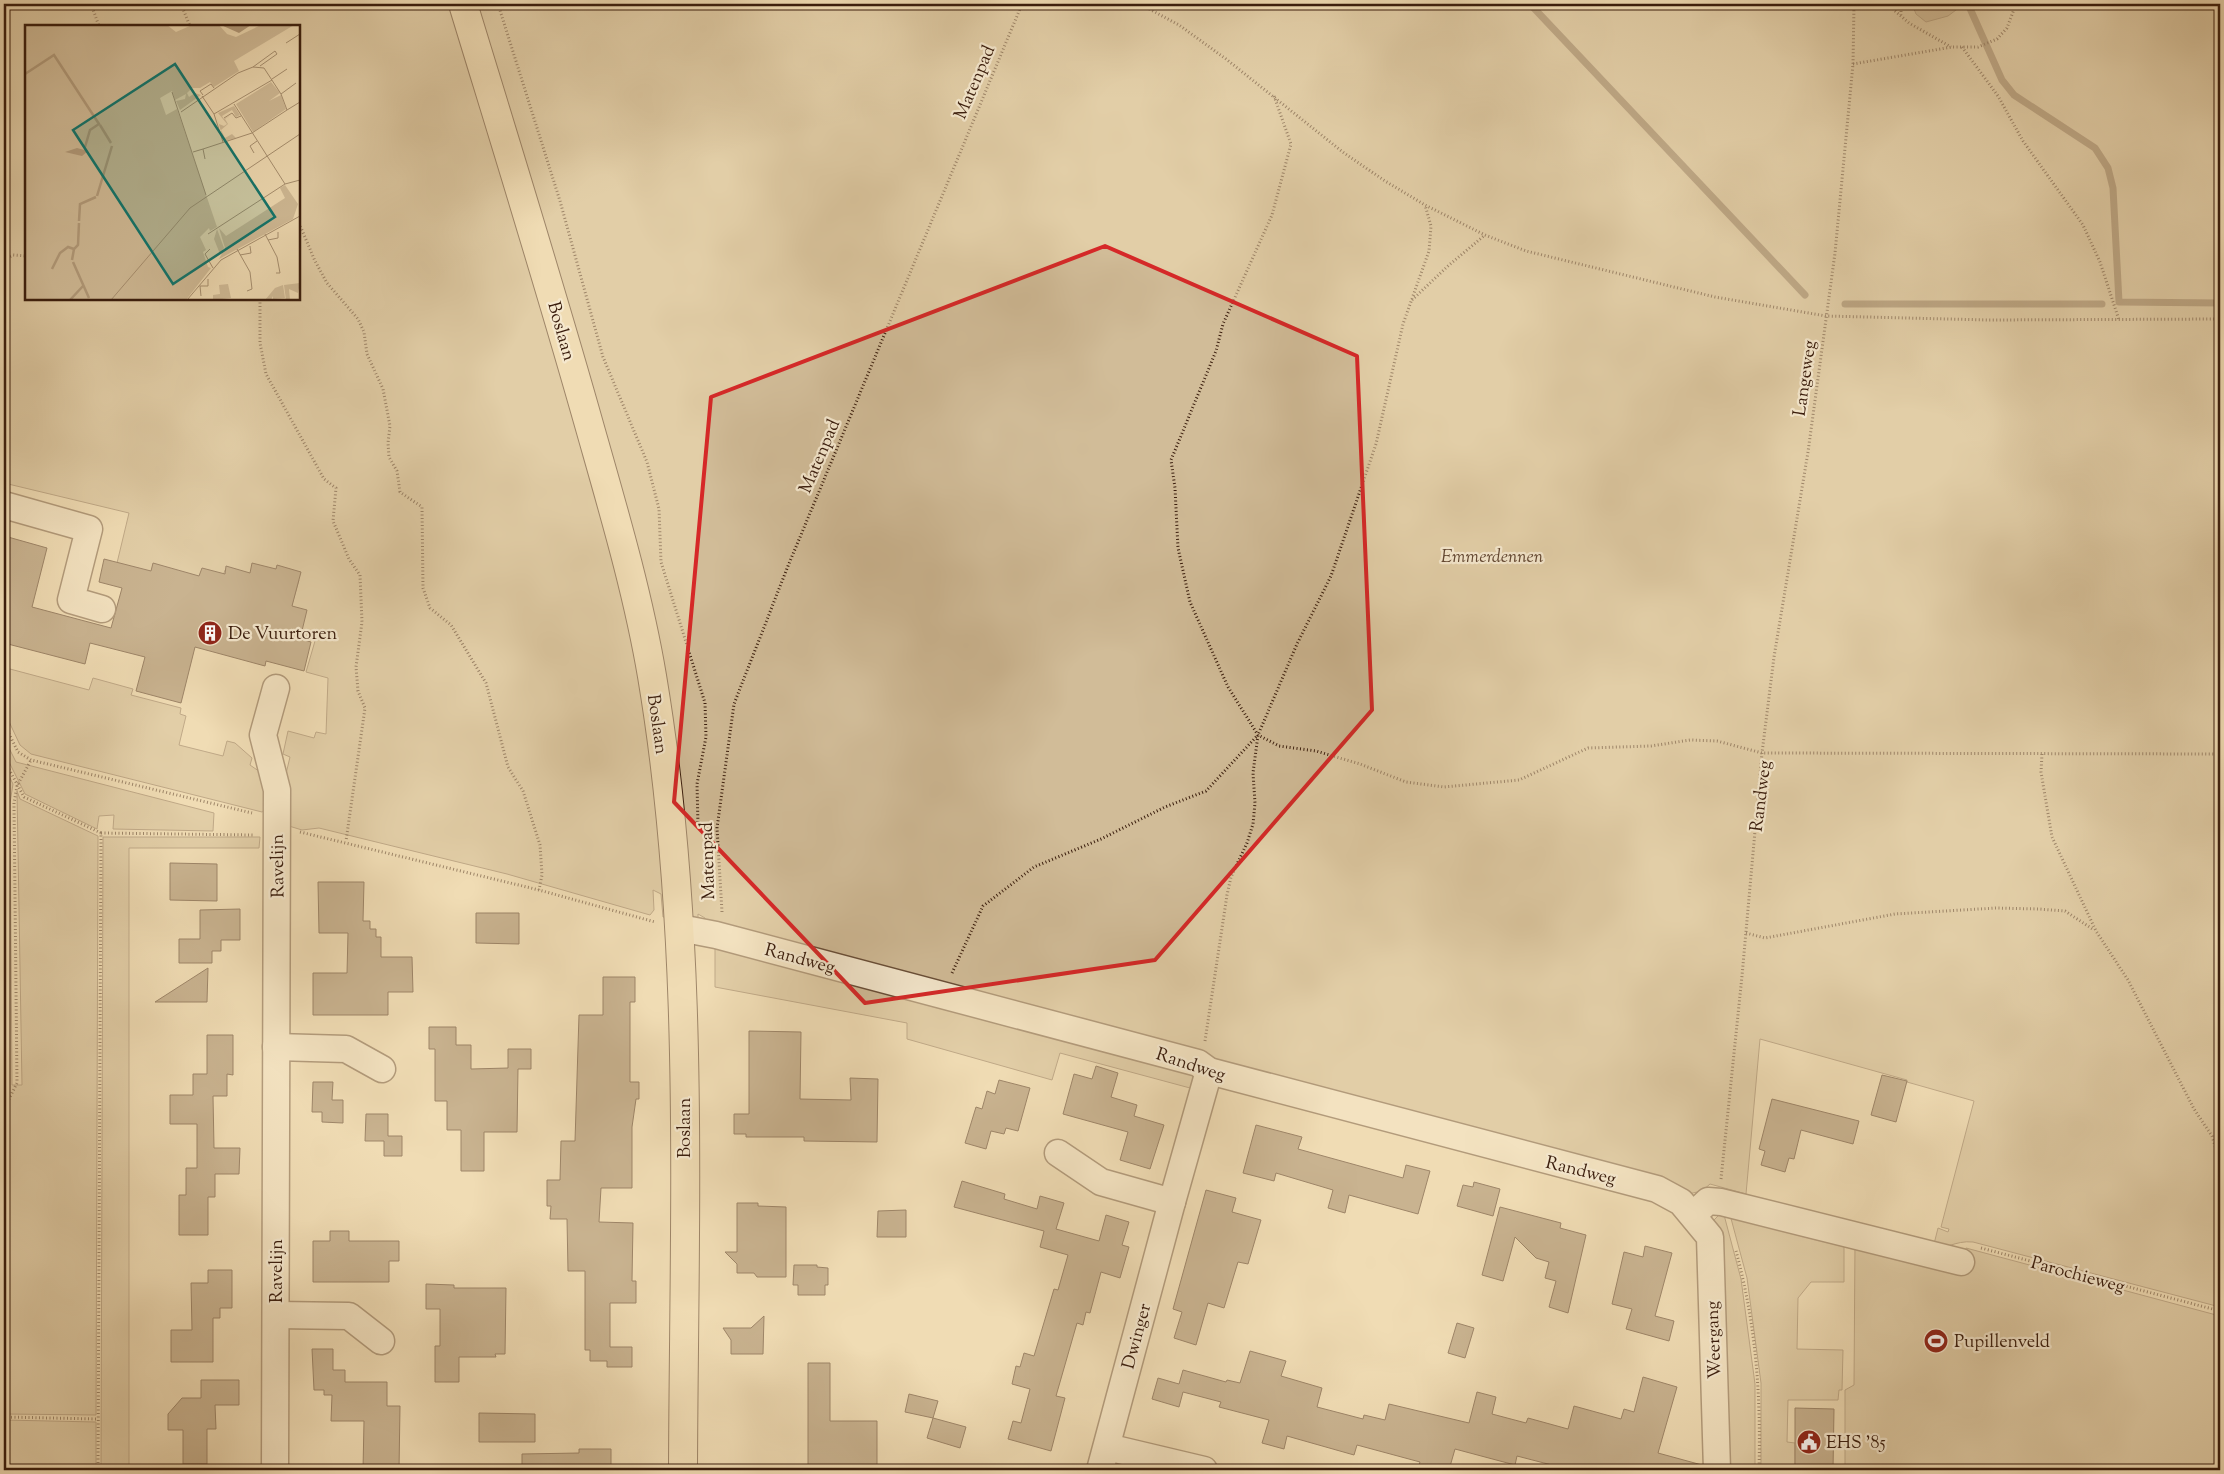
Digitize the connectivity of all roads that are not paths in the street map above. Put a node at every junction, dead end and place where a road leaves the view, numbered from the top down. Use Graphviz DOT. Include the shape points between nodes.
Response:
graph roads {
  1 [pos="463,4"];
  2 [pos="4,505"];
  3 [pos="102,610"];
  4 [pos="276,688"];
  5 [pos="666,922"];
  6 [pos="276,1047"];
  7 [pos="1204,1067"];
  8 [pos="382,1069"];
  9 [pos="1058,1154"];
  10 [pos="1172,1202"];
  11 [pos="1693,1215"];
  12 [pos="1967,1254"];
  13 [pos="276,1316"];
  14 [pos="381,1341"];
  15 [pos="1104,1458"];
  16 [pos="275,1470"];
  17 [pos="683,1470"];
  18 [pos="1204,1470"];
  19 [pos="1717,1470"];
  1 -- 5 [label="main road, Boslaan" via="618,526 652,674 672,826"];
  2 -- 3 [label="street" via="89,529 71,600"];
  4 -- 6 [label="street, Ravelijn" via="263,736 277,790"];
  5 -- 7 [label="street, Randweg"];
  5 -- 17 [label="main road, Boslaan" via="684,1032"];
  6 -- 8 [label="street" via="346,1048"];
  6 -- 13 [label="street, Ravelijn"];
  7 -- 10 [label="street, Dwinger"];
  7 -- 11 [label="street, Randweg" via="1657,1189 1681,1202"];
  9 -- 10 [label="street" via="1101,1182"];
  10 -- 15 [label="street, Dwinger"];
  11 -- 12 [label="street" via="1708,1201 1721,1202"];
  11 -- 19 [label="street, Weergang" via="1710,1237"];
  13 -- 14 [label="street, Ravelijn" via="349,1316"];
  13 -- 16 [label="street, Ravelijn"];
  15 -- 18 [label="street"];
}
